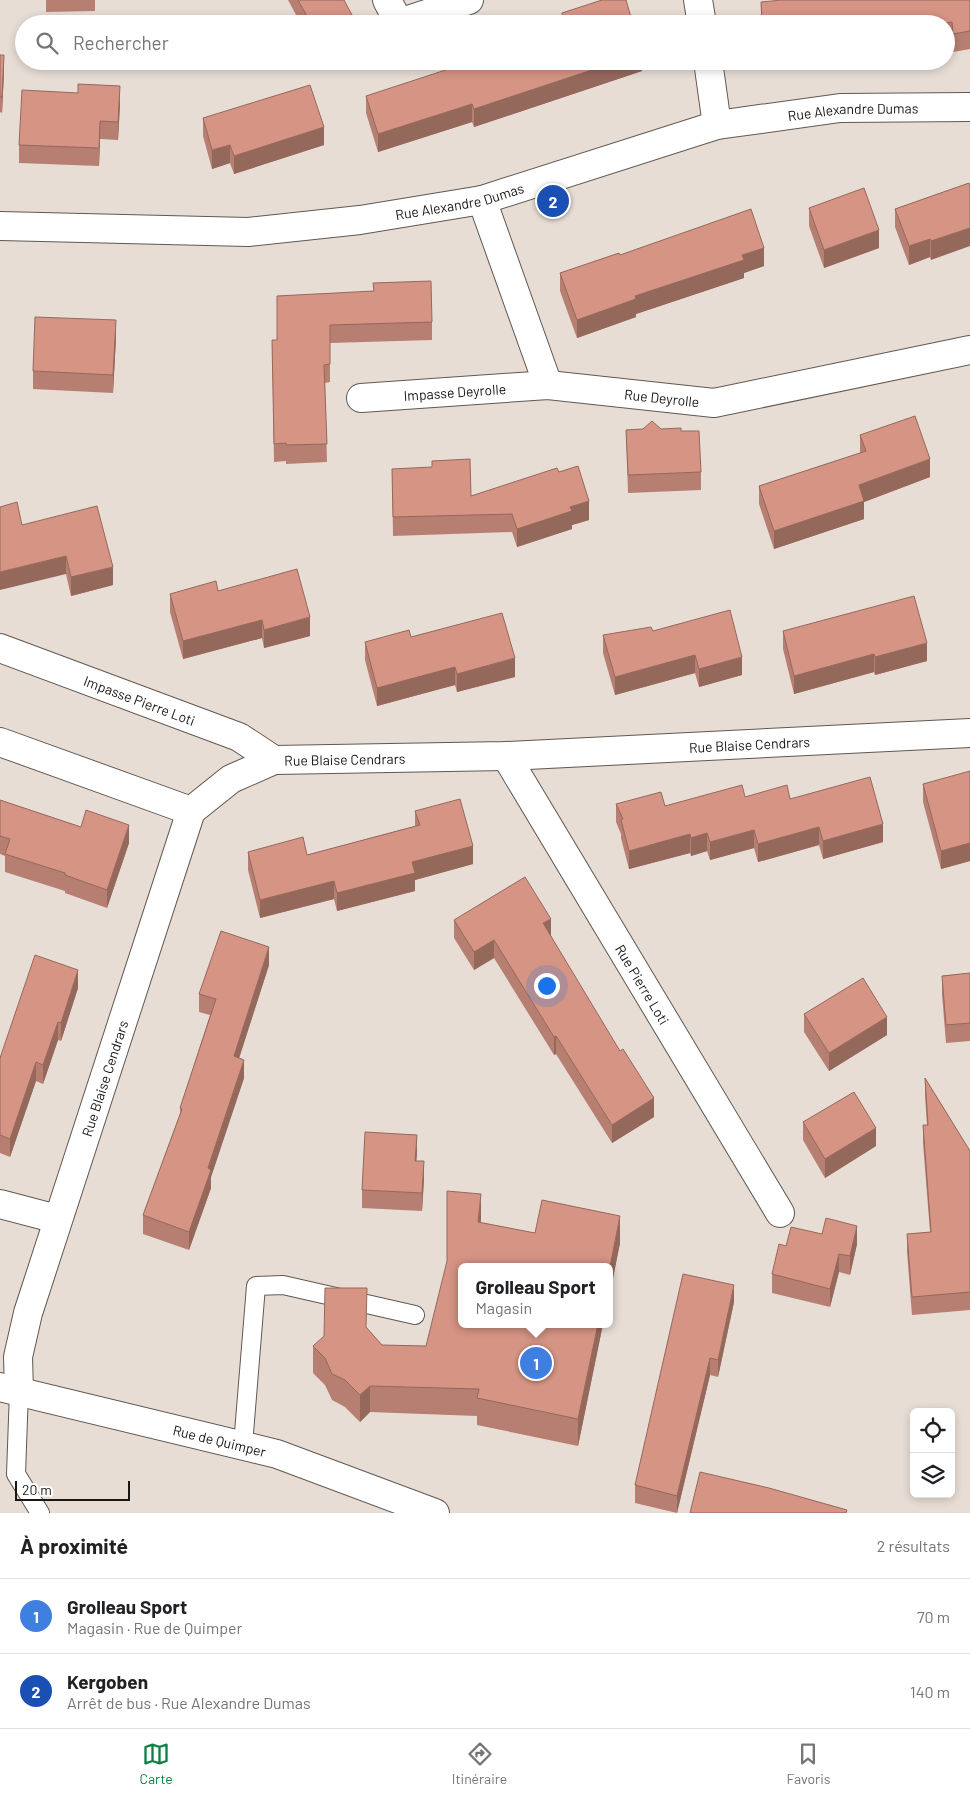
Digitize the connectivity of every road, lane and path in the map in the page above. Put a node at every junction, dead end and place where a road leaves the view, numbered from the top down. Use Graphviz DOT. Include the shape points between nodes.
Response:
graph roads {
  1 [pos="387,0"];
  2 [pos="469,0"];
  3 [pos="698,0"];
  4 [pos="395,15"];
  5 [pos="424,15"];
  6 [pos="700,15"];
  7 [pos="709,70"];
  8 [pos="970,107"];
  9 [pos="718,125"];
  10 [pos="482,200"];
  11 [pos="0,226"];
  12 [pos="969,351"];
  13 [pos="548,385"];
  14 [pos="361,398"];
  15 [pos="0,648"];
  16 [pos="970,733"];
  17 [pos="0,742"];
  18 [pos="506,756"];
  19 [pos="274,760"];
  20 [pos="191,811"];
  21 [pos="0,1204"];
  22 [pos="780,1213"];
  23 [pos="57,1219"];
  24 [pos="415,1314"];
  25 [pos="9,1389"];
  26 [pos="243,1445"];
  27 [pos="40,1513"];
  28 [pos="435,1513"];
  1 -- 4 [label="street"];
  2 -- 5 [label="street"];
  3 -- 6 [label="street"];
  7 -- 9 [label="street"];
  8 -- 9 [label="street, Rue Alexandre Dumas" via="840,108"];
  9 -- 10 [label="street, Rue Alexandre Dumas"];
  10 -- 11 [label="street, Rue Alexandre Dumas" via="360,220 248,232"];
  10 -- 13 [label="street"];
  12 -- 13 [label="street, Rue Deyrolle" via="714,403"];
  13 -- 14 [label="street, Impasse Deyrolle"];
  15 -- 19 [label="street, Impasse Pierre Loti" via="239,737"];
  16 -- 18 [label="street, Rue Blaise Cendrars"];
  17 -- 20 [label="street"];
  18 -- 19 [label="street, Rue Blaise Cendrars"];
  18 -- 22 [label="street, Rue Pierre Loti"];
  19 -- 20 [label="street, Rue Blaise Cendrars" via="231,779"];
  20 -- 23 [label="street, Rue Blaise Cendrars"];
  21 -- 23 [label="street"];
  23 -- 25 [label="street, Rue Blaise Cendrars"];
  24 -- 26 [label="lane" via="283,1285 256,1286"];
  25 -- 26 [label="street, Rue de Quimper"];
  25 -- 27 [label="lane" via="16,1474"];
  26 -- 28 [label="street, Rue de Quimper" via="277,1454"];
}
